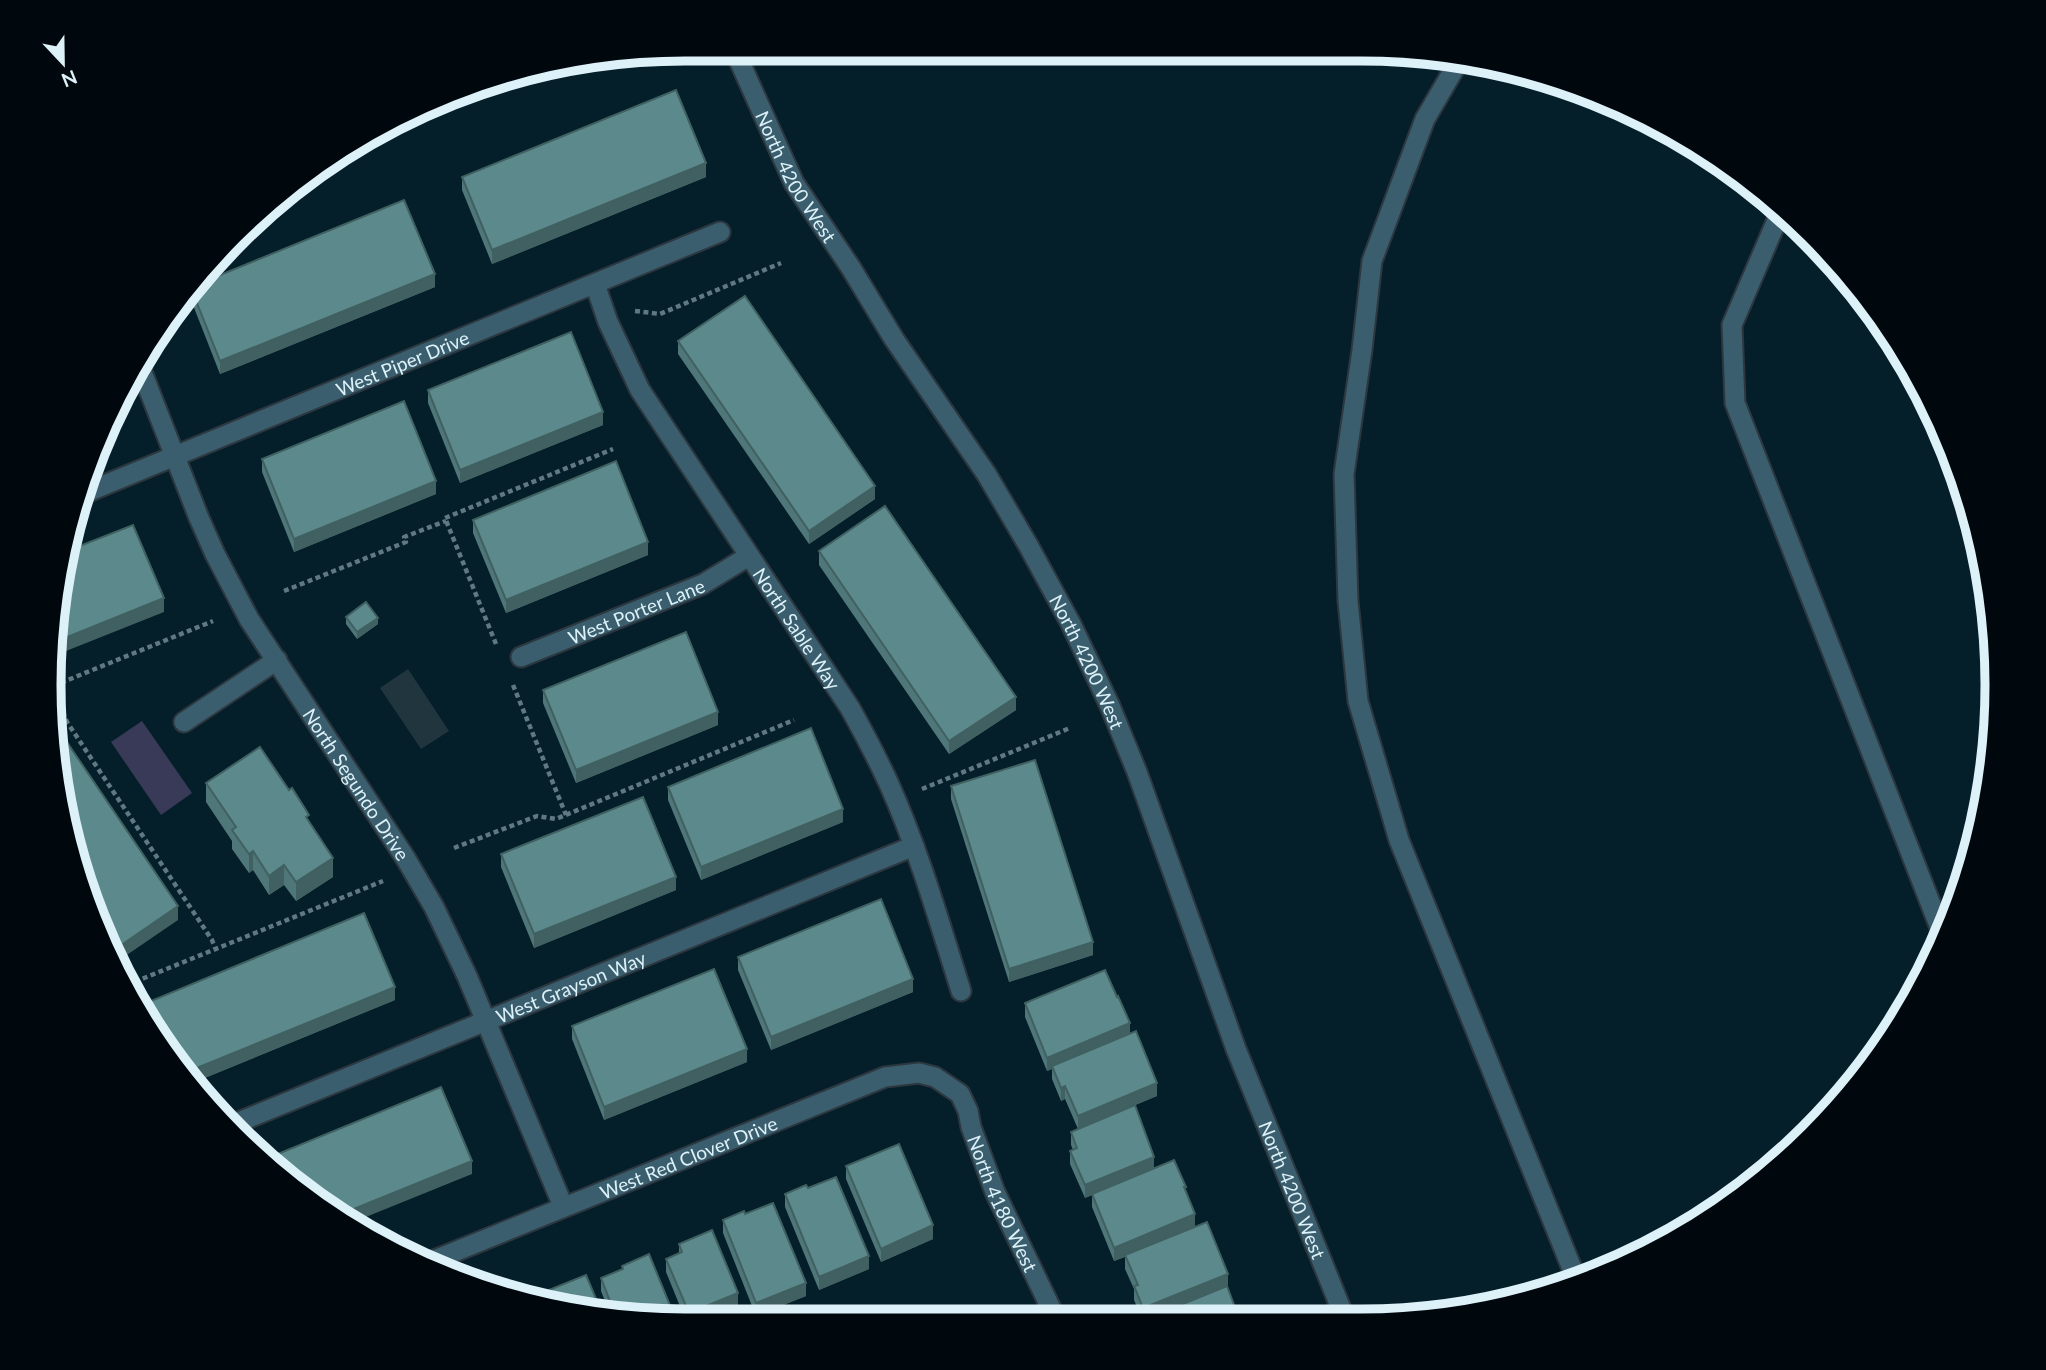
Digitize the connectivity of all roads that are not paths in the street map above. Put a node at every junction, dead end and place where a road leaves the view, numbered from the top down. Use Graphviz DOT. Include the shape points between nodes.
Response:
graph roads {
  1 [pos="739,61"];
  2 [pos="1454,69"];
  3 [pos="1777,220"];
  4 [pos="720,232"];
  5 [pos="595,284"];
  6 [pos="143,376"];
  7 [pos="175,456"];
  8 [pos="93,490"];
  9 [pos="749,556"];
  10 [pos="521,657"];
  11 [pos="277,660"];
  12 [pos="184,722"];
  13 [pos="914,846"];
  14 [pos="1938,922"];
  15 [pos="961,991"];
  16 [pos="486,1021"];
  17 [pos="950,1086"];
  18 [pos="240,1122"];
  19 [pos="563,1206"];
  20 [pos="439,1258"];
  21 [pos="1573,1271"];
  22 [pos="1051,1309"];
  23 [pos="1341,1309"];
  1 -- 23 [label="street, North 4200 West" via="794,183 987,475 1077,636 1138,772 1236,1049"];
  2 -- 21 [label="street" via="1424,119 1371,261 1344,474 1357,701 1399,840"];
  3 -- 14 [label="street" via="1732,325 1735,403"];
  4 -- 5 [label="street, West Piper Drive"];
  5 -- 7 [label="street, West Piper Drive"];
  5 -- 9 [label="street, North Sable Way" via="640,390"];
  6 -- 7 [label="street, North Segundo Drive"];
  7 -- 8 [label="street, West Piper Drive"];
  7 -- 11 [label="street, North Segundo Drive" via="215,554"];
  9 -- 10 [label="street, West Porter Lane" via="702,584"];
  9 -- 13 [label="street, North Sable Way" via="850,708"];
  11 -- 12 [label="street"];
  11 -- 16 [label="street, North Segundo Drive" via="434,907"];
  13 -- 15 [label="street, North Sable Way"];
  13 -- 16 [label="street, West Grayson Way"];
  16 -- 18 [label="street, West Grayson Way"];
  16 -- 19 [label="street, North Segundo Drive"];
  17 -- 19 [label="street, West Red Clover Drive" via="919,1073 885,1077"];
  17 -- 22 [label="street, North 4180 West" via="968,1111 995,1192"];
  19 -- 20 [label="street, West Red Clover Drive"];
}
